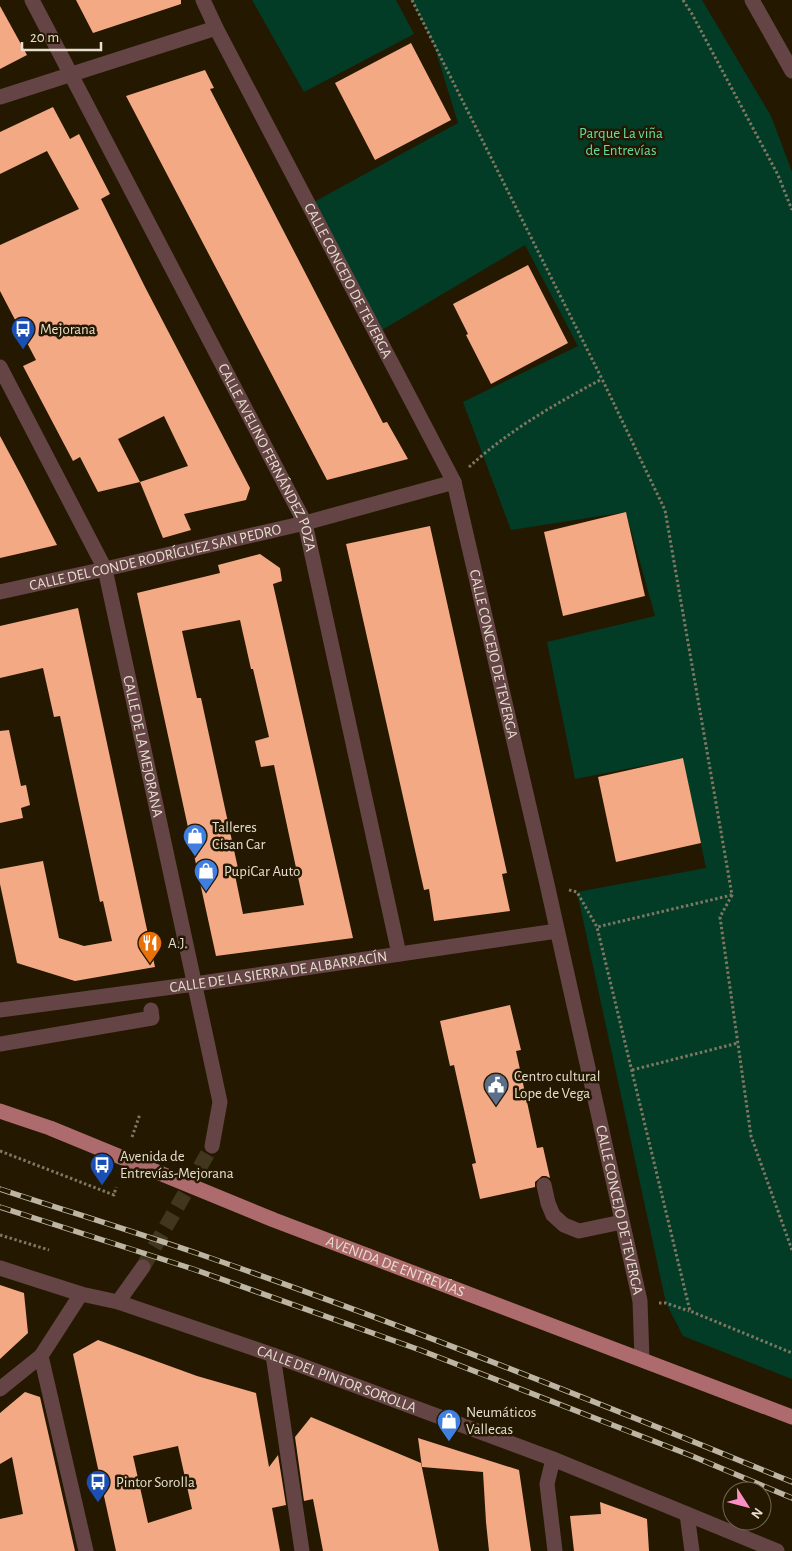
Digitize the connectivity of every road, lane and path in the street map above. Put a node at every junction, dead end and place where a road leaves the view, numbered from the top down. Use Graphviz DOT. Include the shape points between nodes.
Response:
graph roads {
  1 [pos="32,0"];
  2 [pos="203,0"];
  3 [pos="412,0"];
  4 [pos="683,0"];
  5 [pos="752,0"];
  6 [pos="216,28"];
  7 [pos="792,71"];
  8 [pos="70,75"];
  9 [pos="0,97"];
  10 [pos="792,210"];
  11 [pos="0,367"];
  12 [pos="602,379"];
  13 [pos="454,482"];
  14 [pos="305,523"];
  15 [pos="105,570"];
  16 [pos="0,592"];
  17 [pos="547,884"];
  18 [pos="732,895"];
  19 [pos="597,927"];
  20 [pos="557,931"];
  21 [pos="399,954"];
  22 [pos="195,984"];
  23 [pos="0,1010"];
  24 [pos="151,1010"];
  25 [pos="738,1043"];
  26 [pos="0,1044"];
  27 [pos="632,1070"];
  28 [pos="0,1111"];
  29 [pos="140,1114"];
  30 [pos="132,1137"];
  31 [pos="212,1146"];
  32 [pos="0,1150"];
  33 [pos="544,1185"];
  34 [pos="116,1187"];
  35 [pos="622,1222"];
  36 [pos="0,1235"];
  37 [pos="48,1250"];
  38 [pos="792,1250"];
  39 [pos="143,1267"];
  40 [pos="0,1268"];
  41 [pos="81,1294"];
  42 [pos="118,1302"];
  43 [pos="655,1302"];
  44 [pos="690,1311"];
  45 [pos="792,1353"];
  46 [pos="273,1355"];
  47 [pos="41,1356"];
  48 [pos="642,1359"];
  49 [pos="0,1390"];
  50 [pos="792,1417"];
  51 [pos="553,1459"];
  52 [pos="687,1514"];
  53 [pos="86,1551"];
  54 [pos="302,1551"];
  55 [pos="554,1551"];
  56 [pos="692,1551"];
  57 [pos="777,1551"];
  1 -- 8 [label="street, CALLE AVELINO FERNÁNDEZ POZA"];
  2 -- 6 [label="street, CALLE CONCEJO DE TEVERGA"];
  3 -- 12 [label="path"];
  4 -- 10 [label="path" via="778,175"];
  5 -- 7 [label="street"];
  6 -- 8 [label="street"];
  6 -- 13 [label="street, CALLE CONCEJO DE TEVERGA"];
  8 -- 9 [label="street"];
  8 -- 14 [label="street, CALLE AVELINO FERNÁNDEZ POZA"];
  11 -- 15 [label="street, CALLE DE LA MEJORANA"];
  12 -- 13 [label="path" via="549,408 484,453"];
  12 -- 18 [label="path" via="665,510"];
  13 -- 14 [label="street, CALLE DEL CONDE RODRÍGUEZ SAN PEDRO"];
  13 -- 17 [label="street, CALLE CONCEJO DE TEVERGA"];
  14 -- 15 [label="street, CALLE DEL CONDE RODRÍGUEZ SAN PEDRO"];
  14 -- 21 [label="street, CALLE AVELINO FERNÁNDEZ POZA"];
  15 -- 16 [label="street, CALLE DEL CONDE RODRÍGUEZ SAN PEDRO"];
  15 -- 22 [label="street, CALLE DE LA MEJORANA"];
  17 -- 19 [label="path" via="577,892"];
  17 -- 20 [label="street, CALLE CONCEJO DE TEVERGA"];
  18 -- 19 [label="path"];
  18 -- 25 [label="path" via="720,917"];
  19 -- 27 [label="path"];
  20 -- 21 [label="street, CALLE DE LA SIERRA DE ALBARRACÍN"];
  20 -- 35 [label="street, CALLE CONCEJO DE TEVERGA"];
  21 -- 22 [label="street, CALLE DE LA SIERRA DE ALBARRACÍN"];
  22 -- 23 [label="street, CALLE DE LA SIERRA DE ALBARRACÍN"];
  22 -- 31 [label="street, CALLE DE LA MEJORANA" via="220,1102"];
  24 -- 26 [label="street" via="152,1018"];
  25 -- 27 [label="path"];
  25 -- 38 [label="path" via="752,1136"];
  27 -- 44 [label="path"];
  28 -- 48 [label="main road, AVENIDA DE ENTREVÍAS" via="50,1128 274,1220"];
  29 -- 30 [label="path"];
  32 -- 34 [label="path" via="114,1195"];
  33 -- 35 [label="street" via="548,1203 564,1225 579,1231"];
  35 -- 48 [label="street, CALLE CONCEJO DE TEVERGA" via="640,1301"];
  36 -- 37 [label="path"];
  39 -- 42 [label="street"];
  40 -- 41 [label="street, CALLE DEL PINTOR SOROLLA"];
  41 -- 42 [label="street, CALLE DEL PINTOR SOROLLA"];
  41 -- 47 [label="street"];
  42 -- 46 [label="street, CALLE DEL PINTOR SOROLLA"];
  43 -- 44 [label="path"];
  44 -- 45 [label="path"];
  46 -- 51 [label="street, CALLE DEL PINTOR SOROLLA"];
  46 -- 54 [label="street"];
  47 -- 49 [label="street"];
  47 -- 53 [label="street"];
  48 -- 50 [label="main road, AVENIDA DE ENTREVÍAS"];
  51 -- 52 [label="street, CALLE DEL PINTOR SOROLLA"];
  51 -- 55 [label="street" via="547,1484"];
  52 -- 56 [label="street"];
  52 -- 57 [label="street, CALLE DEL PINTOR SOROLLA"];
}
